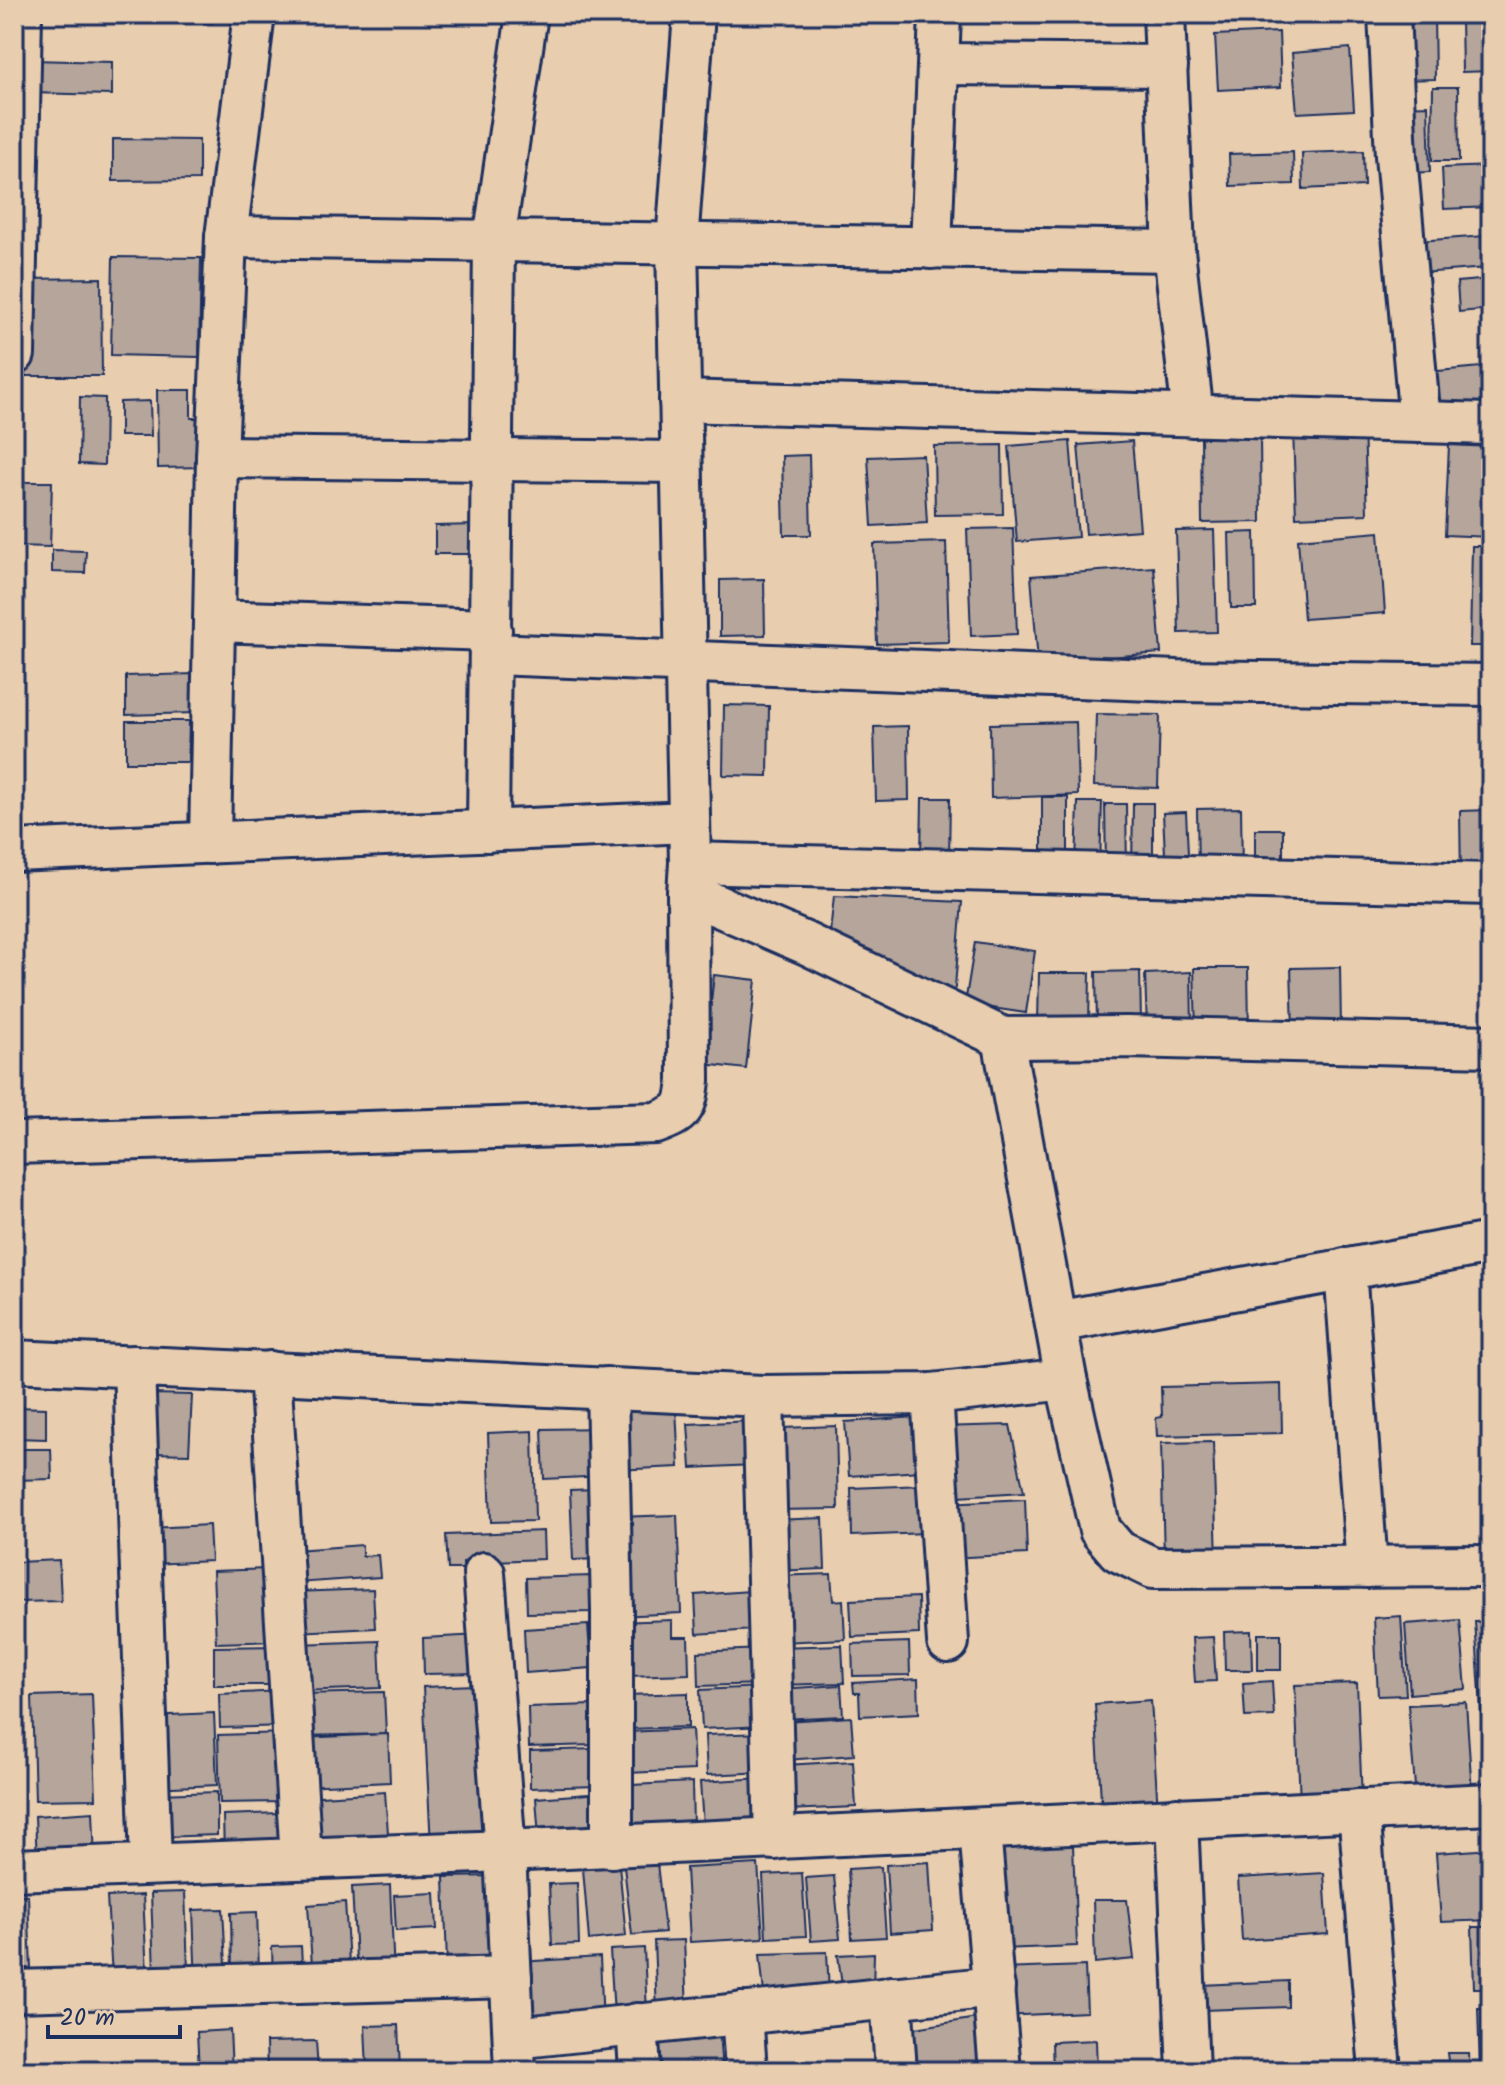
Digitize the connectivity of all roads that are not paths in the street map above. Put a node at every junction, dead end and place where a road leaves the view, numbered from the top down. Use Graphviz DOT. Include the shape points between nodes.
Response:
graph roads {
  1 [pos="21,14"];
  2 [pos="254,14"];
  3 [pos="527,14"];
  4 [pos="694,14"];
  5 [pos="940,14"];
  6 [pos="1164,14"];
  7 [pos="1389,14"];
  8 [pos="939,64"];
  9 [pos="1167,66"];
  10 [pos="226,237"];
  11 [pos="494,241"];
  12 [pos="677,243"];
  13 [pos="931,248"];
  14 [pos="1174,251"];
  15 [pos="14,354"];
  16 [pos="680,401"];
  17 [pos="1193,416"];
  18 [pos="1420,422"];
  19 [pos="1491,424"];
  20 [pos="217,457"];
  21 [pos="493,460"];
  22 [pos="681,462"];
  23 [pos="214,621"];
  24 [pos="491,642"];
  25 [pos="686,663"];
  26 [pos="1491,685"];
  27 [pos="689,822"];
  28 [pos="488,831"];
  29 [pos="210,843"];
  30 [pos="14,851"];
  31 [pos="689,878"];
  32 [pos="1491,884"];
  33 [pos="1003,1038"];
  34 [pos="1491,1046"];
  35 [pos="14,1143"];
  36 [pos="1491,1243"];
  37 [pos="1345,1269"];
  38 [pos="1056,1322"];
  39 [pos="14,1361"];
  40 [pos="134,1366"];
  41 [pos="270,1372"];
  42 [pos="1066,1379"];
  43 [pos="607,1388"];
  44 [pos="932,1394"];
  45 [pos="763,1396"];
  46 [pos="1491,1566"];
  47 [pos="1367,1567"];
  48 [pos="484,1573"];
  49 [pos="948,1642"];
  50 [pos="1491,1804"];
  51 [pos="1359,1810"];
  52 [pos="1177,1818"];
  53 [pos="980,1829"];
  54 [pos="775,1839"];
  55 [pos="612,1847"];
  56 [pos="505,1851"];
  57 [pos="301,1858"];
  58 [pos="151,1864"];
  59 [pos="14,1870"];
  60 [pos="511,1977"];
  61 [pos="994,1987"];
  62 [pos="14,1991"];
  63 [pos="891,1997"];
  64 [pos="742,2013"];
  65 [pos="637,2024"];
  66 [pos="514,2054"];
  67 [pos="640,2071"];
  68 [pos="746,2071"];
  69 [pos="896,2071"];
  70 [pos="1000,2071"];
  71 [pos="1188,2071"];
  72 [pos="1380,2071"];
  1 -- 15 [label="street"];
  2 -- 10 [label="street"];
  3 -- 11 [label="street"];
  4 -- 12 [label="street"];
  5 -- 8 [label="street"];
  6 -- 9 [label="street"];
  7 -- 18 [label="street"];
  8 -- 9 [label="street"];
  8 -- 13 [label="street"];
  9 -- 14 [label="street"];
  10 -- 11 [label="street"];
  10 -- 20 [label="street"];
  11 -- 12 [label="street"];
  11 -- 21 [label="street"];
  12 -- 13 [label="street"];
  12 -- 16 [label="street"];
  13 -- 14 [label="street"];
  14 -- 17 [label="street"];
  16 -- 17 [label="street"];
  16 -- 22 [label="street"];
  17 -- 18 [label="street"];
  18 -- 19 [label="street"];
  20 -- 21 [label="street"];
  20 -- 23 [label="street"];
  21 -- 22 [label="street"];
  21 -- 24 [label="street"];
  22 -- 25 [label="street"];
  23 -- 24 [label="street"];
  23 -- 29 [label="street"];
  24 -- 25 [label="street"];
  24 -- 28 [label="street"];
  25 -- 26 [label="street" via="1177,681"];
  25 -- 27 [label="street"];
  27 -- 28 [label="street"];
  27 -- 31 [label="street"];
  28 -- 29 [label="street"];
  29 -- 30 [label="street"];
  31 -- 32 [label="street"];
  31 -- 33 [label="street" via="805,943"];
  31 -- 35 [label="street" via="689,1080 687,1102 678,1115 656,1123"];
  33 -- 34 [label="street"];
  33 -- 38 [label="street"];
  36 -- 37 [label="street"];
  37 -- 38 [label="street"];
  37 -- 47 [label="street"];
  38 -- 42 [label="street"];
  39 -- 40 [label="street"];
  40 -- 41 [label="street"];
  40 -- 58 [label="street"];
  41 -- 43 [label="street"];
  41 -- 57 [label="street"];
  42 -- 44 [label="street"];
  42 -- 47 [label="street" via="1100,1530 1118,1551 1153,1568"];
  43 -- 45 [label="street"];
  43 -- 55 [label="street"];
  44 -- 45 [label="street"];
  44 -- 49 [label="street"];
  45 -- 54 [label="street"];
  46 -- 47 [label="street"];
  48 -- 56 [label="street"];
  50 -- 51 [label="street"];
  51 -- 52 [label="street"];
  51 -- 72 [label="street"];
  52 -- 53 [label="street"];
  52 -- 71 [label="street"];
  53 -- 54 [label="street"];
  53 -- 61 [label="street"];
  54 -- 55 [label="street"];
  55 -- 56 [label="street"];
  56 -- 57 [label="street"];
  56 -- 60 [label="street"];
  57 -- 58 [label="street"];
  58 -- 59 [label="street"];
  60 -- 62 [label="street"];
  60 -- 66 [label="street"];
  61 -- 63 [label="street"];
  61 -- 70 [label="street"];
  63 -- 64 [label="street"];
  63 -- 69 [label="street"];
  64 -- 65 [label="street"];
  64 -- 68 [label="street"];
  65 -- 66 [label="street"];
  65 -- 67 [label="street"];
}
